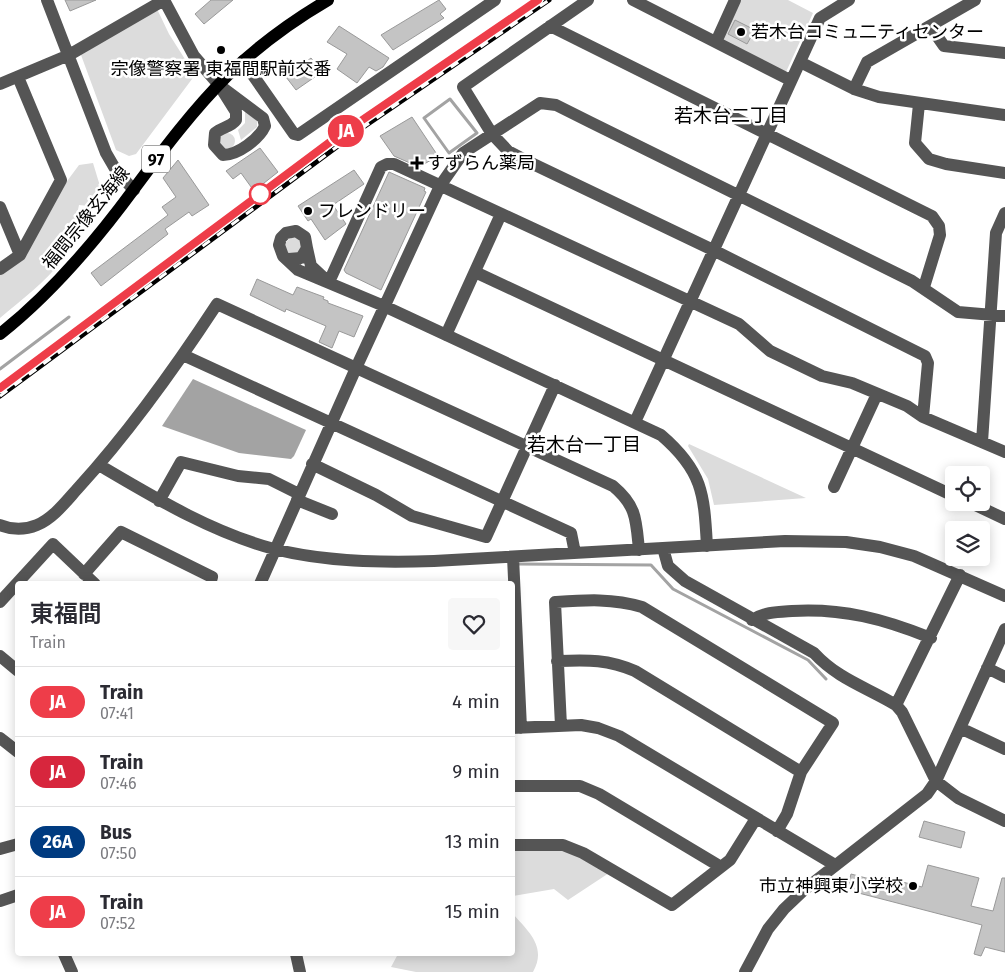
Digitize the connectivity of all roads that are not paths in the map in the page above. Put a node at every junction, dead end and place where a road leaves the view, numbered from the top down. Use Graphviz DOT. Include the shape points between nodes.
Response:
graph roads {
  1 [pos="47,0"];
  2 [pos="328,0"];
  3 [pos="495,0"];
  4 [pos="588,0"];
  5 [pos="633,0"];
  6 [pos="736,0"];
  7 [pos="975,0"];
  8 [pos="168,2"];
  9 [pos="841,2"];
  10 [pos="550,26"];
  11 [pos="930,26"];
  12 [pos="716,42"];
  13 [pos="1005,53"];
  14 [pos="69,55"];
  15 [pos="243,61"];
  16 [pos="800,62"];
  17 [pos="18,77"];
  18 [pos="790,80"];
  19 [pos="0,84"];
  20 [pos="219,84"];
  21 [pos="854,88"];
  22 [pos="919,104"];
  23 [pos="1005,115"];
  24 [pos="766,133"];
  25 [pos="492,134"];
  26 [pos="1005,173"];
  27 [pos="440,186"];
  28 [pos="134,190"];
  29 [pos="738,195"];
  30 [pos="0,207"];
  31 [pos="1005,213"];
  32 [pos="502,214"];
  33 [pos="307,248"];
  34 [pos="713,250"];
  35 [pos="20,255"];
  36 [pos="289,259"];
  37 [pos="0,269"];
  38 [pos="475,272"];
  39 [pos="329,282"];
  40 [pos="924,287"];
  41 [pos="690,301"];
  42 [pos="384,306"];
  43 [pos="991,315"];
  44 [pos="1005,316"];
  45 [pos="0,334"];
  46 [pos="446,335"];
  47 [pos="183,355"];
  48 [pos="663,359"];
  49 [pos="356,368"];
  50 [pos="556,385"];
  51 [pos="877,394"];
  52 [pos="922,417"];
  53 [pos="332,422"];
  54 [pos="635,422"];
  55 [pos="982,442"];
  56 [pos="528,447"];
  57 [pos="852,448"];
  58 [pos="1005,452"];
  59 [pos="312,464"];
  60 [pos="99,465"];
  61 [pos="834,487"];
  62 [pos="945,492"];
  63 [pos="298,497"];
  64 [pos="159,501"];
  65 [pos="503,501"];
  66 [pos="988,511"];
  67 [pos="332,514"];
  68 [pos="1005,519"];
  69 [pos="0,525"];
  70 [pos="707,546"];
  71 [pos="663,548"];
  72 [pos="276,549"];
  73 [pos="639,550"];
  74 [pos="575,553"];
  75 [pos="513,557"];
  76 [pos="84,574"];
  77 [pos="960,575"];
  78 [pos="22,581"];
  79 [pos="92,581"];
  80 [pos="211,581"];
  81 [pos="261,581"];
  82 [pos="514,581"];
  83 [pos="15,590"];
  84 [pos="1005,596"];
  85 [pos="0,602"];
  86 [pos="752,620"];
  87 [pos="1005,629"];
  88 [pos="930,638"];
  89 [pos="515,642"];
  90 [pos="0,656"];
  91 [pos="557,661"];
  92 [pos="15,668"];
  93 [pos="987,668"];
  94 [pos="1005,677"];
  95 [pos="896,705"];
  96 [pos="561,726"];
  97 [pos="517,728"];
  98 [pos="960,728"];
  99 [pos="0,738"];
  100 [pos="1005,749"];
  101 [pos="15,750"];
  102 [pos="801,772"];
  103 [pos="936,782"];
  104 [pos="515,786"];
  105 [pos="755,820"];
  106 [pos="1005,821"];
  107 [pos="777,831"];
  108 [pos="15,845"];
  109 [pos="515,845"];
  110 [pos="0,849"];
  111 [pos="835,865"];
  112 [pos="720,867"];
  113 [pos="15,896"];
  114 [pos="0,901"];
  115 [pos="65,956"];
  116 [pos="296,956"];
  117 [pos="72,972"];
  118 [pos="300,972"];
  119 [pos="745,972"];
  1 -- 14 [label="street"];
  2 -- 15 [label="main road, 福間宗像玄海線 / 97" via="290,24"];
  3 -- 15 [label="street" via="298,134 294,134"];
  4 -- 10 [label="street"];
  5 -- 12 [label="street"];
  6 -- 12 [label="street"];
  7 -- 11 [label="street"];
  8 -- 14 [label="street"];
  8 -- 20 [label="street" via="194,56"];
  9 -- 16 [label="street" via="820,18"];
  10 -- 24 [label="street"];
  10 -- 25 [label="street" via="463,86"];
  11 -- 13 [label="street" via="944,46"];
  11 -- 21 [label="street" via="867,62"];
  12 -- 18 [label="street"];
  14 -- 17 [label="street"];
  14 -- 28 [label="street" via="106,153 117,172"];
  15 -- 20 [label="main road, 福間宗像玄海線 / 97"];
  16 -- 18 [label="street"];
  16 -- 21 [label="street"];
  17 -- 19 [label="street"];
  17 -- 35 [label="street" via="61,180"];
  18 -- 24 [label="street"];
  20 -- 20 [label="street" via="263,118 265,126 262,133 232,155 223,155 214,145 215,133 236,120 236,112"];
  20 -- 28 [label="main road, 福間宗像玄海線 / 97" via="168,143"];
  21 -- 22 [label="street" via="879,97"];
  22 -- 23 [label="street"];
  22 -- 26 [label="street" via="915,143 929,159"];
  24 -- 29 [label="street"];
  24 -- 40 [label="street" via="932,216 939,226 940,235"];
  25 -- 27 [label="street" via="456,160"];
  25 -- 29 [label="street" via="531,107 548,102"];
  25 -- 34 [label="street" via="508,151"];
  27 -- 32 [label="street"];
  27 -- 39 [label="street" via="394,164 381,167"];
  27 -- 42 [label="street"];
  28 -- 45 [label="main road, 福間宗像玄海線 / 97" via="70,268"];
  29 -- 34 [label="street"];
  29 -- 40 [label="street"];
  30 -- 35 [label="street"];
  31 -- 43 [label="street" via="996,233"];
  32 -- 38 [label="street"];
  32 -- 41 [label="street"];
  33 -- 36 [label="street" via="300,258"];
  33 -- 36 [label="street" via="301,234 286,233 279,245"];
  33 -- 39 [label="street" via="311,266"];
  34 -- 41 [label="street"];
  34 -- 52 [label="street" via="925,356 928,363"];
  35 -- 37 [label="street"];
  36 -- 39 [label="street" via="298,270"];
  38 -- 46 [label="street"];
  38 -- 48 [label="street"];
  39 -- 42 [label="street"];
  40 -- 43 [label="street" via="958,312"];
  41 -- 48 [label="street"];
  41 -- 51 [label="street" via="739,324 770,351 822,376"];
  42 -- 46 [label="street"];
  42 -- 49 [label="street"];
  43 -- 44 [label="street"];
  43 -- 55 [label="street"];
  46 -- 50 [label="street"];
  47 -- 49 [label="street" via="217,304"];
  47 -- 53 [label="street"];
  47 -- 60 [label="street" via="127,434"];
  48 -- 54 [label="street"];
  48 -- 57 [label="street"];
  49 -- 53 [label="street"];
  49 -- 56 [label="street"];
  50 -- 54 [label="street"];
  50 -- 56 [label="street"];
  51 -- 52 [label="street" via="907,406"];
  51 -- 57 [label="street"];
  52 -- 55 [label="street"];
  53 -- 59 [label="street"];
  53 -- 65 [label="street"];
  54 -- 70 [label="street" via="661,435 678,449 695,474 702,490"];
  55 -- 58 [label="street"];
  56 -- 65 [label="street"];
  56 -- 73 [label="street" via="613,486 627,497 636,514"];
  57 -- 61 [label="street"];
  57 -- 62 [label="street"];
  59 -- 63 [label="street"];
  59 -- 65 [label="street" via="412,516 486,537"];
  60 -- 64 [label="street"];
  60 -- 69 [label="street" via="49,518 38,525 22,529"];
  63 -- 64 [label="street" via="269,479 238,476 180,462"];
  63 -- 67 [label="street"];
  63 -- 72 [label="street"];
  64 -- 72 [label="street" via="208,525"];
  65 -- 74 [label="street" via="571,533"];
  66 -- 68 [label="street"];
  70 -- 71 [label="street"];
  70 -- 77 [label="street" via="785,541 846,542 914,556"];
  71 -- 73 [label="street"];
  71 -- 86 [label="street" via="668,566 684,581"];
  72 -- 75 [label="street" via="387,562"];
  72 -- 81 [label="street"];
  73 -- 74 [label="street"];
  74 -- 75 [label="street"];
  75 -- 82 [label="street"];
  76 -- 78 [label="street" via="53,544"];
  76 -- 79 [label="street"];
  76 -- 80 [label="street" via="121,532 212,577"];
  77 -- 84 [label="street"];
  77 -- 88 [label="street"];
  83 -- 85 [label="street"];
  86 -- 88 [label="street" via="763,613 836,611 891,622"];
  86 -- 95 [label="street" via="814,653 846,680"];
  87 -- 93 [label="street"];
  88 -- 95 [label="street"];
  89 -- 97 [label="street"];
  90 -- 92 [label="street"];
  91 -- 96 [label="street"];
  91 -- 102 [label="street" via="614,662 635,671"];
  91 -- 102 [label="street" via="555,602 624,601 642,607 833,723"];
  93 -- 94 [label="street"];
  93 -- 98 [label="street"];
  95 -- 103 [label="street"];
  96 -- 97 [label="street"];
  96 -- 105 [label="street" via="581,725 619,736"];
  98 -- 100 [label="street"];
  98 -- 103 [label="street"];
  99 -- 101 [label="street"];
  102 -- 107 [label="street" via="787,814"];
  103 -- 106 [label="street" via="958,798"];
  103 -- 111 [label="street" via="927,794"];
  104 -- 112 [label="street" via="580,786 599,794"];
  105 -- 107 [label="street"];
  105 -- 112 [label="street" via="730,860"];
  107 -- 111 [label="street"];
  108 -- 110 [label="street"];
  109 -- 112 [label="street" via="563,844 672,905"];
  111 -- 119 [label="street" via="784,909 768,929"];
  113 -- 114 [label="street"];
  115 -- 117 [label="street"];
  116 -- 118 [label="street"];
}
